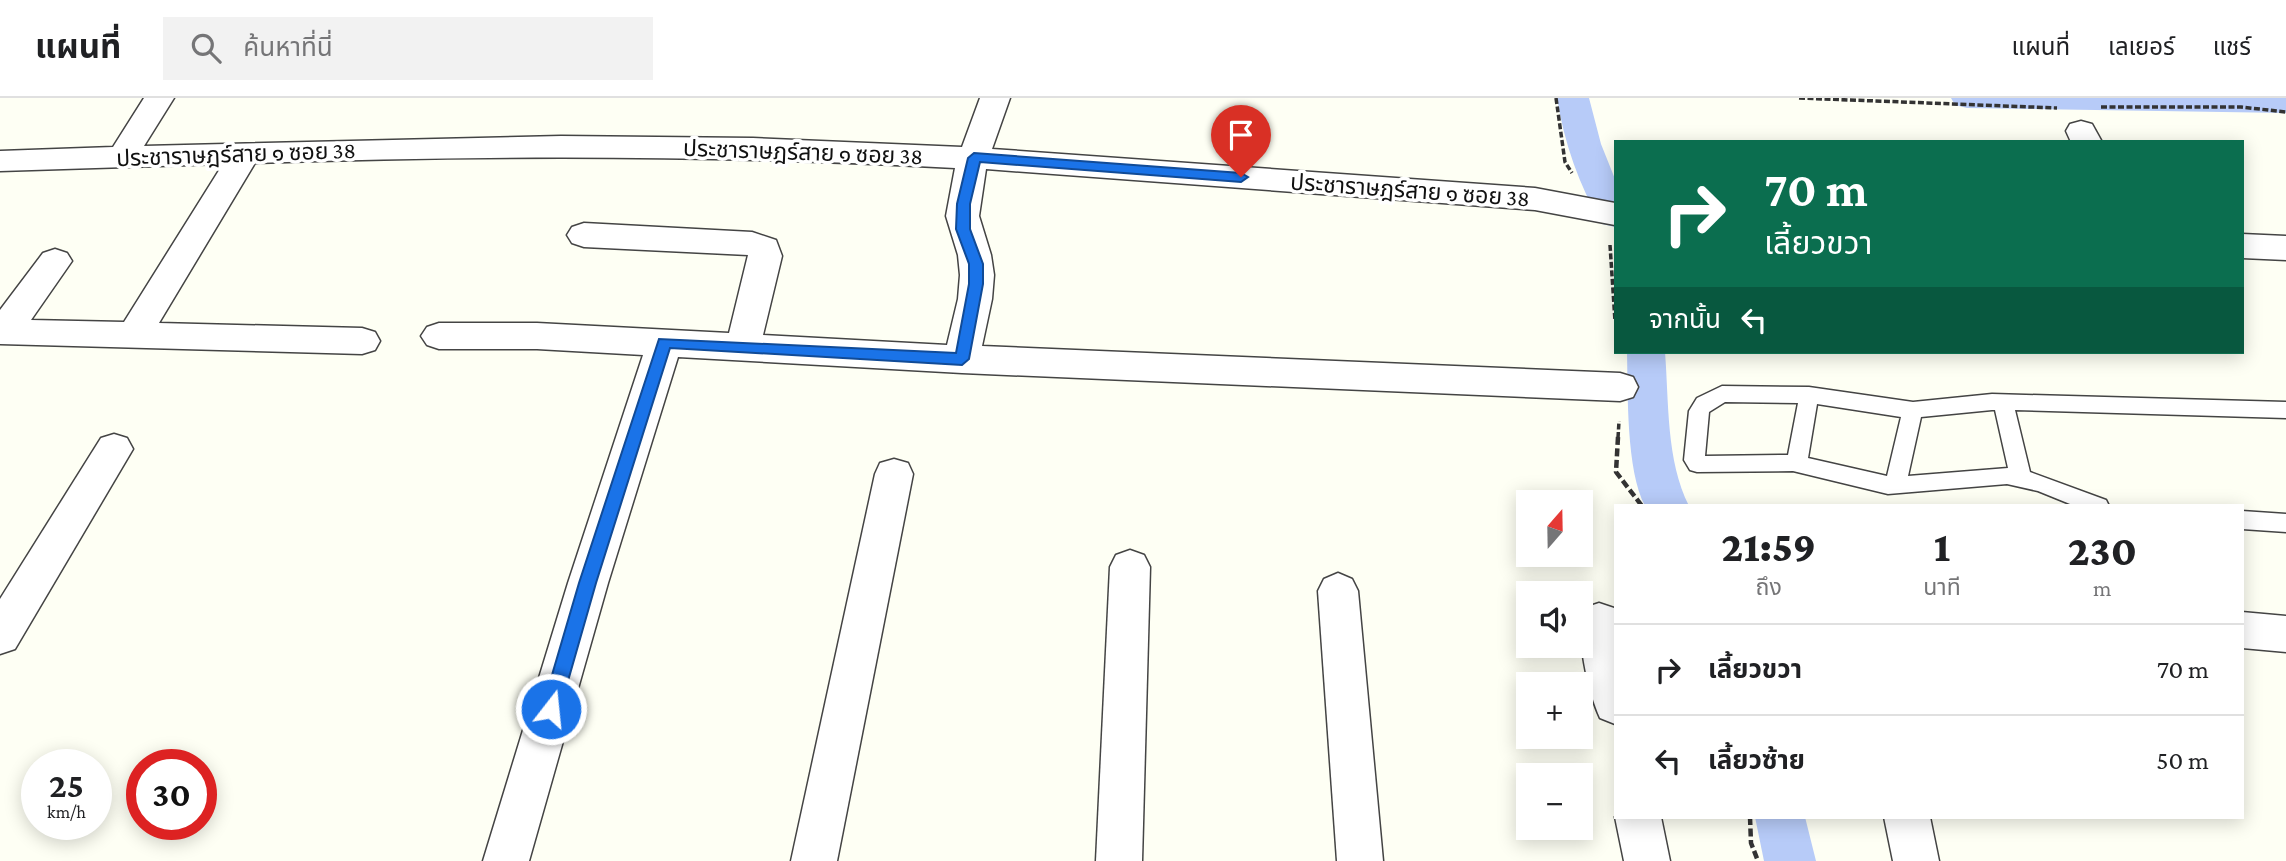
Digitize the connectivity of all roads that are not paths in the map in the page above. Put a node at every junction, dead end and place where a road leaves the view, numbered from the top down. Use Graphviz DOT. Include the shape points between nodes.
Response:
graph roads {
  1 [pos="159,98"];
  2 [pos="995,98"];
  3 [pos="245,154"];
  4 [pos="122,157"];
  5 [pos="974,158"];
  6 [pos="0,161"];
  7 [pos="1609,213"];
  8 [pos="584,235"];
  9 [pos="55,261"];
  10 [pos="1,332"];
  11 [pos="133,336"];
  12 [pos="439,336"];
  13 [pos="362,341"];
  14 [pos="665,343"];
  15 [pos="743,346"];
  16 [pos="962,359"];
  17 [pos="1620,387"];
  18 [pos="1809,395"];
  19 [pos="2003,403"];
  20 [pos="2286,410"];
  21 [pos="1913,411"];
  22 [pos="114,449"];
  23 [pos="1797,463"];
  24 [pos="894,474"];
  25 [pos="2021,478"];
  26 [pos="1895,485"];
  27 [pos="2092,504"];
  28 [pos="2244,520"];
  29 [pos="2286,523"];
  30 [pos="1130,567"];
  31 [pos="1338,591"];
  32 [pos="1599,621"];
  33 [pos="2244,630"];
  34 [pos="2286,634"];
  35 [pos="0,636"];
  36 [pos="1614,699"];
  37 [pos="1638,819"];
  38 [pos="1907,819"];
  39 [pos="506,861"];
  40 [pos="814,861"];
  41 [pos="1118,861"];
  42 [pos="1360,861"];
  43 [pos="1647,861"];
  44 [pos="1916,861"];
  1 -- 4 [label="street"];
  2 -- 5 [label="street"];
  3 -- 4 [label="street, ประชาราษฎร์สาย ๑ ซอย 38"];
  3 -- 5 [label="street, ประชาราษฎร์สาย ๑ ซอย 38" via="617,146"];
  3 -- 11 [label="street"];
  4 -- 6 [label="street, ประชาราษฎร์สาย ๑ ซอย 38"];
  5 -- 7 [label="street, ประชาราษฎร์สาย ๑ ซอย 38" via="1535,199"];
  5 -- 16 [label="street" via="963,204 963,229 976,264 976,284"];
  8 -- 15 [label="street" via="764,248"];
  9 -- 10 [label="street"];
  10 -- 11 [label="street"];
  11 -- 13 [label="street"];
  12 -- 14 [label="street"];
  14 -- 15 [label="street"];
  14 -- 39 [label="street"];
  15 -- 16 [label="street"];
  16 -- 17 [label="street"];
  18 -- 21 [label="lane"];
  18 -- 23 [label="lane"];
  18 -- 23 [label="lane" via="1722,394 1699,411 1697,464"];
  19 -- 20 [label="lane"];
  19 -- 21 [label="lane"];
  19 -- 25 [label="lane"];
  21 -- 26 [label="lane"];
  22 -- 35 [label="street"];
  23 -- 26 [label="lane"];
  24 -- 40 [label="street"];
  25 -- 26 [label="lane" via="1987,476"];
  25 -- 27 [label="lane"];
  28 -- 29 [label="lane"];
  30 -- 41 [label="street"];
  31 -- 42 [label="street"];
  32 -- 36 [label="street"];
  33 -- 34 [label="street"];
  37 -- 43 [label="street"];
  38 -- 44 [label="street"];
}
